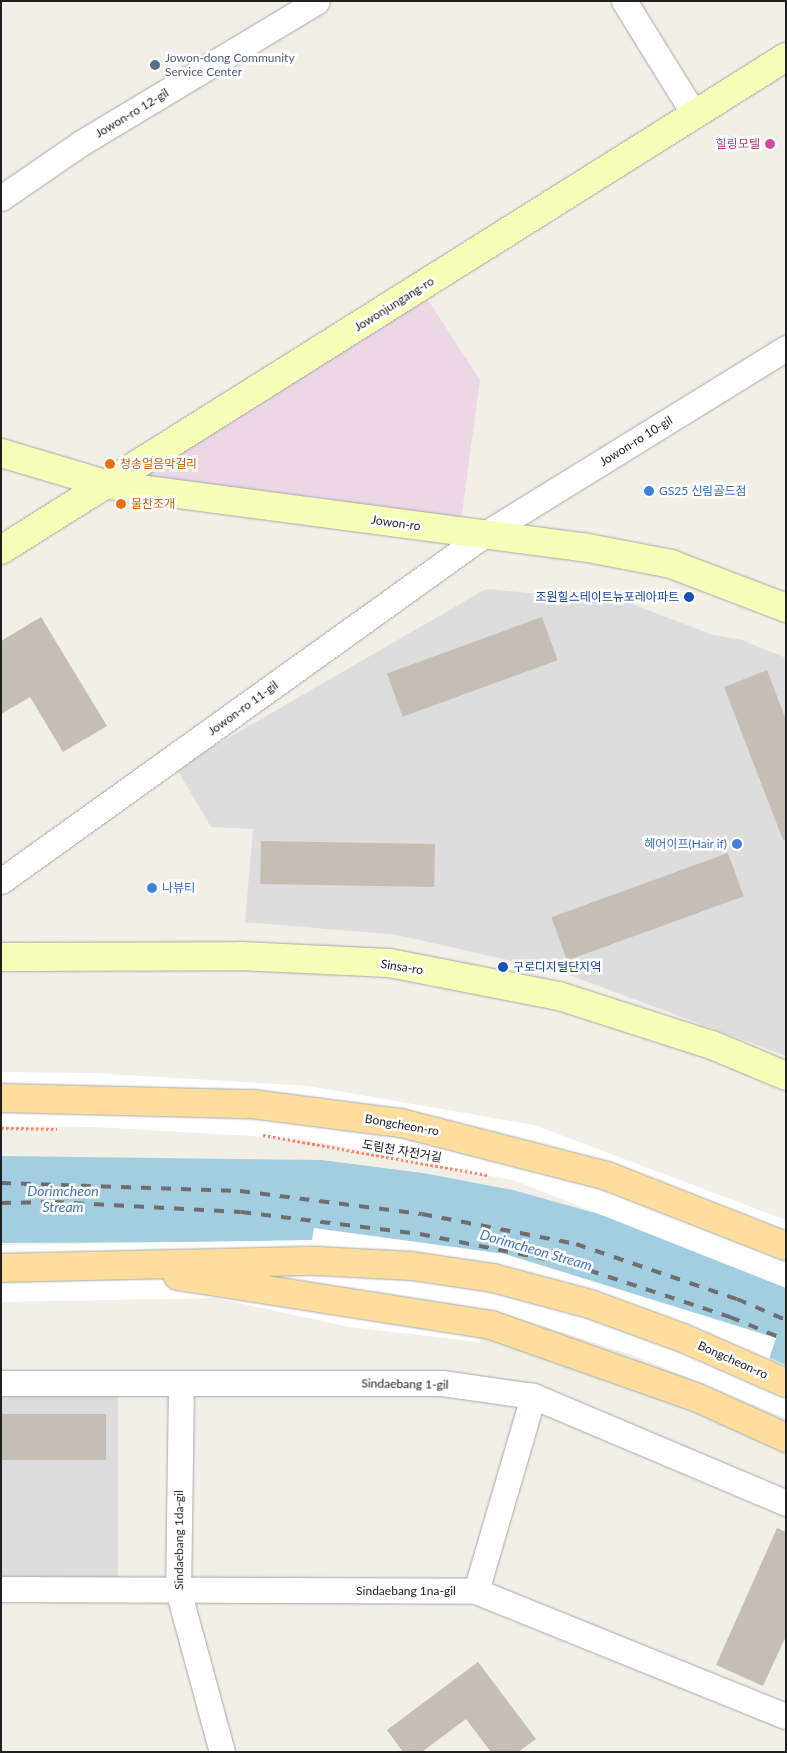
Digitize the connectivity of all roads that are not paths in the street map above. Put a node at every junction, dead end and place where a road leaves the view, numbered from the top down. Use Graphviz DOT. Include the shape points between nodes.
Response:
graph roads {
  1 [pos="317,1"];
  2 [pos="624,1"];
  3 [pos="786,57"];
  4 [pos="694,114"];
  5 [pos="1,198"];
  6 [pos="786,348"];
  7 [pos="1,453"];
  8 [pos="109,484"];
  9 [pos="485,534"];
  10 [pos="1,550"];
  11 [pos="786,608"];
  12 [pos="1,881"];
  13 [pos="1,957"];
  14 [pos="786,1076"];
  15 [pos="1,1098"];
  16 [pos="786,1246"];
  17 [pos="110,1265"];
  18 [pos="1,1268"];
  19 [pos="1,1382"];
  20 [pos="181,1383"];
  21 [pos="786,1383"];
  22 [pos="533,1396"];
  23 [pos="786,1438"];
  24 [pos="786,1502"];
  25 [pos="1,1589"];
  26 [pos="178,1590"];
  27 [pos="476,1591"];
  28 [pos="786,1716"];
  29 [pos="222,1752"];
  1 -- 5 [label="street, Jowon-ro 12-gil" via="81,143"];
  2 -- 4 [label="street"];
  3 -- 4 [label="street, Jowonjungang-ro"];
  4 -- 8 [label="street, Jowonjungang-ro"];
  6 -- 9 [label="street, Jowon-ro 10-gil"];
  7 -- 8 [label="street, Jowon-ro"];
  8 -- 9 [label="street, Jowon-ro"];
  8 -- 10 [label="street, Jowonjungang-ro"];
  9 -- 11 [label="street, Jowon-ro" via="583,547 671,564"];
  9 -- 12 [label="street, Jowon-ro 11-gil"];
  13 -- 14 [label="street, Sinsa-ro" via="241,956 389,963 559,996 712,1045"];
  15 -- 16 [label="main road, Bongcheon-ro" via="252,1104 401,1123 607,1176"];
  17 -- 18 [label="main road, Bongcheon-ro"];
  17 -- 21 [label="main road, Bongcheon-ro" via="317,1261 412,1266 493,1278 590,1304 683,1338"];
  17 -- 23 [label="main road" via="491,1325 698,1398"];
  19 -- 20 [label="street, Sindaebang 1-gil"];
  20 -- 22 [label="street, Sindaebang 1-gil" via="442,1383"];
  20 -- 26 [label="street, Sindaebang 1da-gil"];
  22 -- 24 [label="street, Sindaebang 1-gil"];
  22 -- 27 [label="street"];
  25 -- 26 [label="street, Sindaebang 1na-gil"];
  26 -- 27 [label="street, Sindaebang 1na-gil"];
  26 -- 29 [label="street, Sindaebang 1da-gil"];
  27 -- 28 [label="street, Sindaebang 1na-gil"];
}
